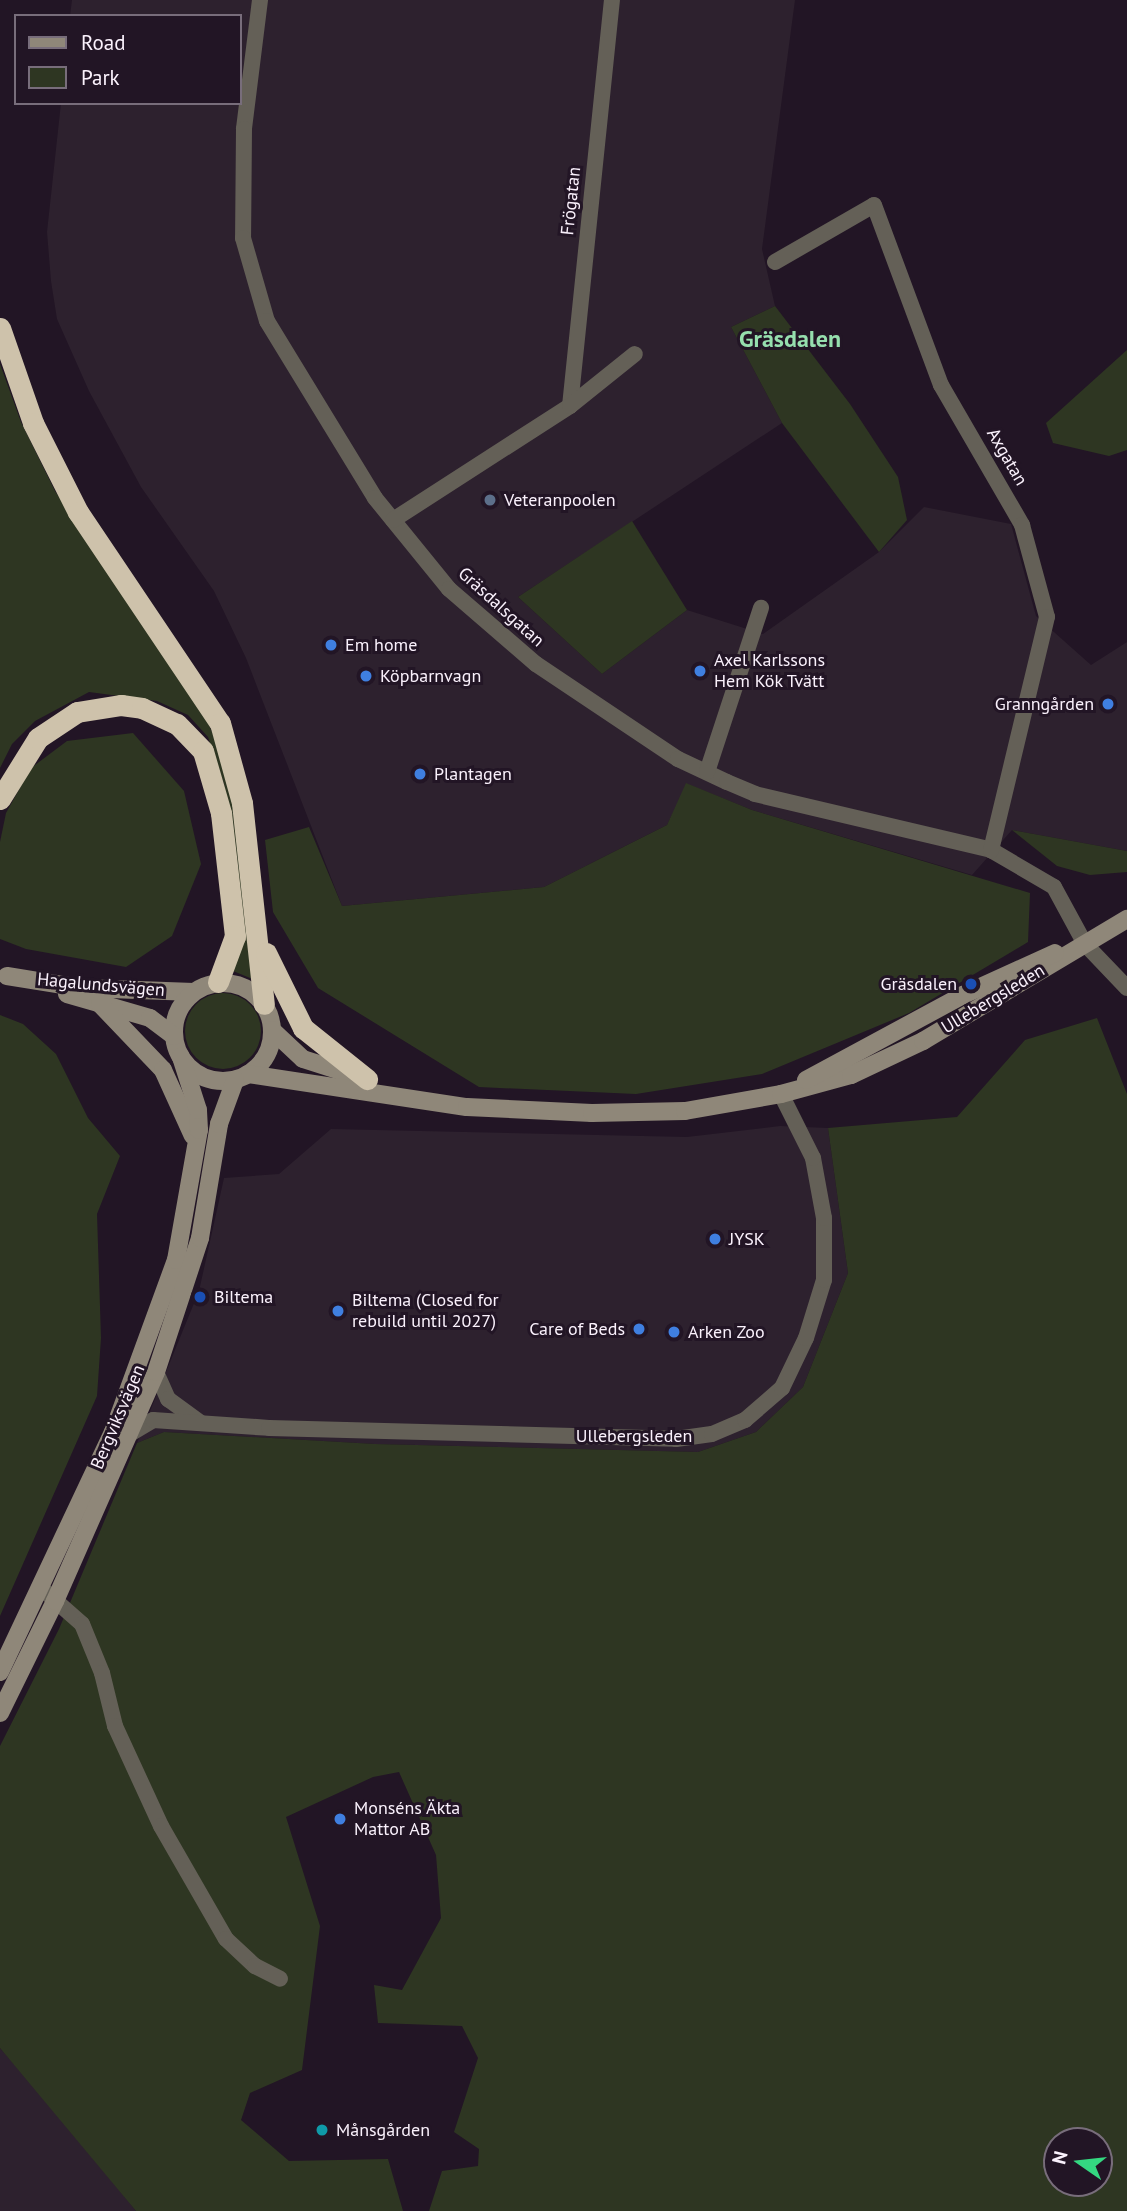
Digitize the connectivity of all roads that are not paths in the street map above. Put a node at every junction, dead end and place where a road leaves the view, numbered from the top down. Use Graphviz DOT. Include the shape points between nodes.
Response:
graph roads {
  1 [pos="260,0"];
  2 [pos="612,0"];
  3 [pos="775,262"];
  4 [pos="0,328"];
  5 [pos="635,354"];
  6 [pos="570,406"];
  7 [pos="393,520"];
  8 [pos="761,608"];
  9 [pos="707,772"];
  10 [pos="0,799"];
  11 [pos="991,850"];
  12 [pos="1127,919"];
  13 [pos="256,928"];
  14 [pos="1086,944"];
  15 [pos="4,976"];
  16 [pos="218,982"];
  17 [pos="1127,988"];
  18 [pos="194,992"];
  19 [pos="99,1004"];
  20 [pos="264,1004"];
  21 [pos="272,1030"];
  22 [pos="174,1036"];
  23 [pos="181,1057"];
  24 [pos="242,1077"];
  25 [pos="367,1079"];
  26 [pos="782,1094"];
  27 [pos="419,1099"];
  28 [pos="197,1150"];
  29 [pos="156,1371"];
  30 [pos="203,1424"];
  31 [pos="130,1434"];
  32 [pos="40,1587"];
  33 [pos="55,1601"];
  34 [pos="0,1672"];
  35 [pos="0,1713"];
  36 [pos="280,1979"];
  1 -- 7 [label="street, Gräsdalsgatan" via="244,129 243,238 267,321"];
  2 -- 6 [label="street, Frögatan"];
  3 -- 11 [label="street, Axgatan" via="874,205 941,385 1022,525 1047,617"];
  4 -- 13 [label="highway" via="33,424 78,512 220,723 237,774"];
  5 -- 6 [label="street"];
  6 -- 7 [label="street"];
  7 -- 9 [label="street, Gräsdalsgatan" via="449,589 536,664 678,759"];
  8 -- 9 [label="street"];
  9 -- 11 [label="street, Gräsdalsgatan" via="755,794"];
  10 -- 16 [label="highway" via="38,738 77,712 121,705 142,708 177,724 203,751 221,813 235,936"];
  11 -- 14 [label="street, Gräsdalsgatan" via="1054,887"];
  12 -- 14 [label="main road, Ullebergsleden"];
  13 -- 20 [label="highway"];
  13 -- 25 [label="highway" via="303,1028"];
  14 -- 17 [label="street, Gräsdalsgatan"];
  14 -- 26 [label="main road, Ullebergsleden" via="877,1064"];
  15 -- 18 [label="main road, Hagalundsvägen" via="82,988"];
  15 -- 19 [label="main road, Hagalundsvägen"];
  16 -- 18 [label="main road"];
  16 -- 20 [label="main road" via="244,987"];
  18 -- 22 [label="main road" via="182,1004"];
  19 -- 22 [label="main road, Hagalundsvägen" via="150,1018"];
  19 -- 28 [label="main road, Bergviksvägen" via="163,1070 184,1109"];
  20 -- 21 [label="main road"];
  21 -- 24 [label="main road" via="266,1055"];
  21 -- 25 [label="main road, Ullebergsleden" via="303,1059"];
  22 -- 23 [label="main road"];
  23 -- 24 [label="main road" via="204,1077"];
  23 -- 28 [label="main road, Bergviksvägen" via="198,1110"];
  24 -- 27 [label="main road, Ullebergsleden"];
  24 -- 29 [label="main road, Bergviksvägen" via="219,1124 200,1238"];
  25 -- 27 [label="main road, Ullebergsleden"];
  26 -- 27 [label="main road, Ullebergsleden" via="685,1111 593,1113 467,1107"];
  26 -- 30 [label="street, Ullebergsleden" via="813,1158 824,1218 824,1280 806,1338 782,1388 745,1420 712,1434 676,1439"];
  28 -- 32 [label="main road, Bergviksvägen" via="176,1259 144,1356"];
  29 -- 30 [label="street" via="168,1399"];
  29 -- 31 [label="main road, Bergviksvägen"];
  30 -- 31 [label="street, Ullebergsleden" via="153,1420"];
  31 -- 33 [label="main road, Bergviksvägen"];
  32 -- 33 [label="street"];
  32 -- 34 [label="main road, Bergviksvägen"];
  33 -- 35 [label="main road, Bergviksvägen"];
  33 -- 36 [label="street" via="82,1624 102,1674 114,1726 161,1826 226,1939 255,1966"];
}
